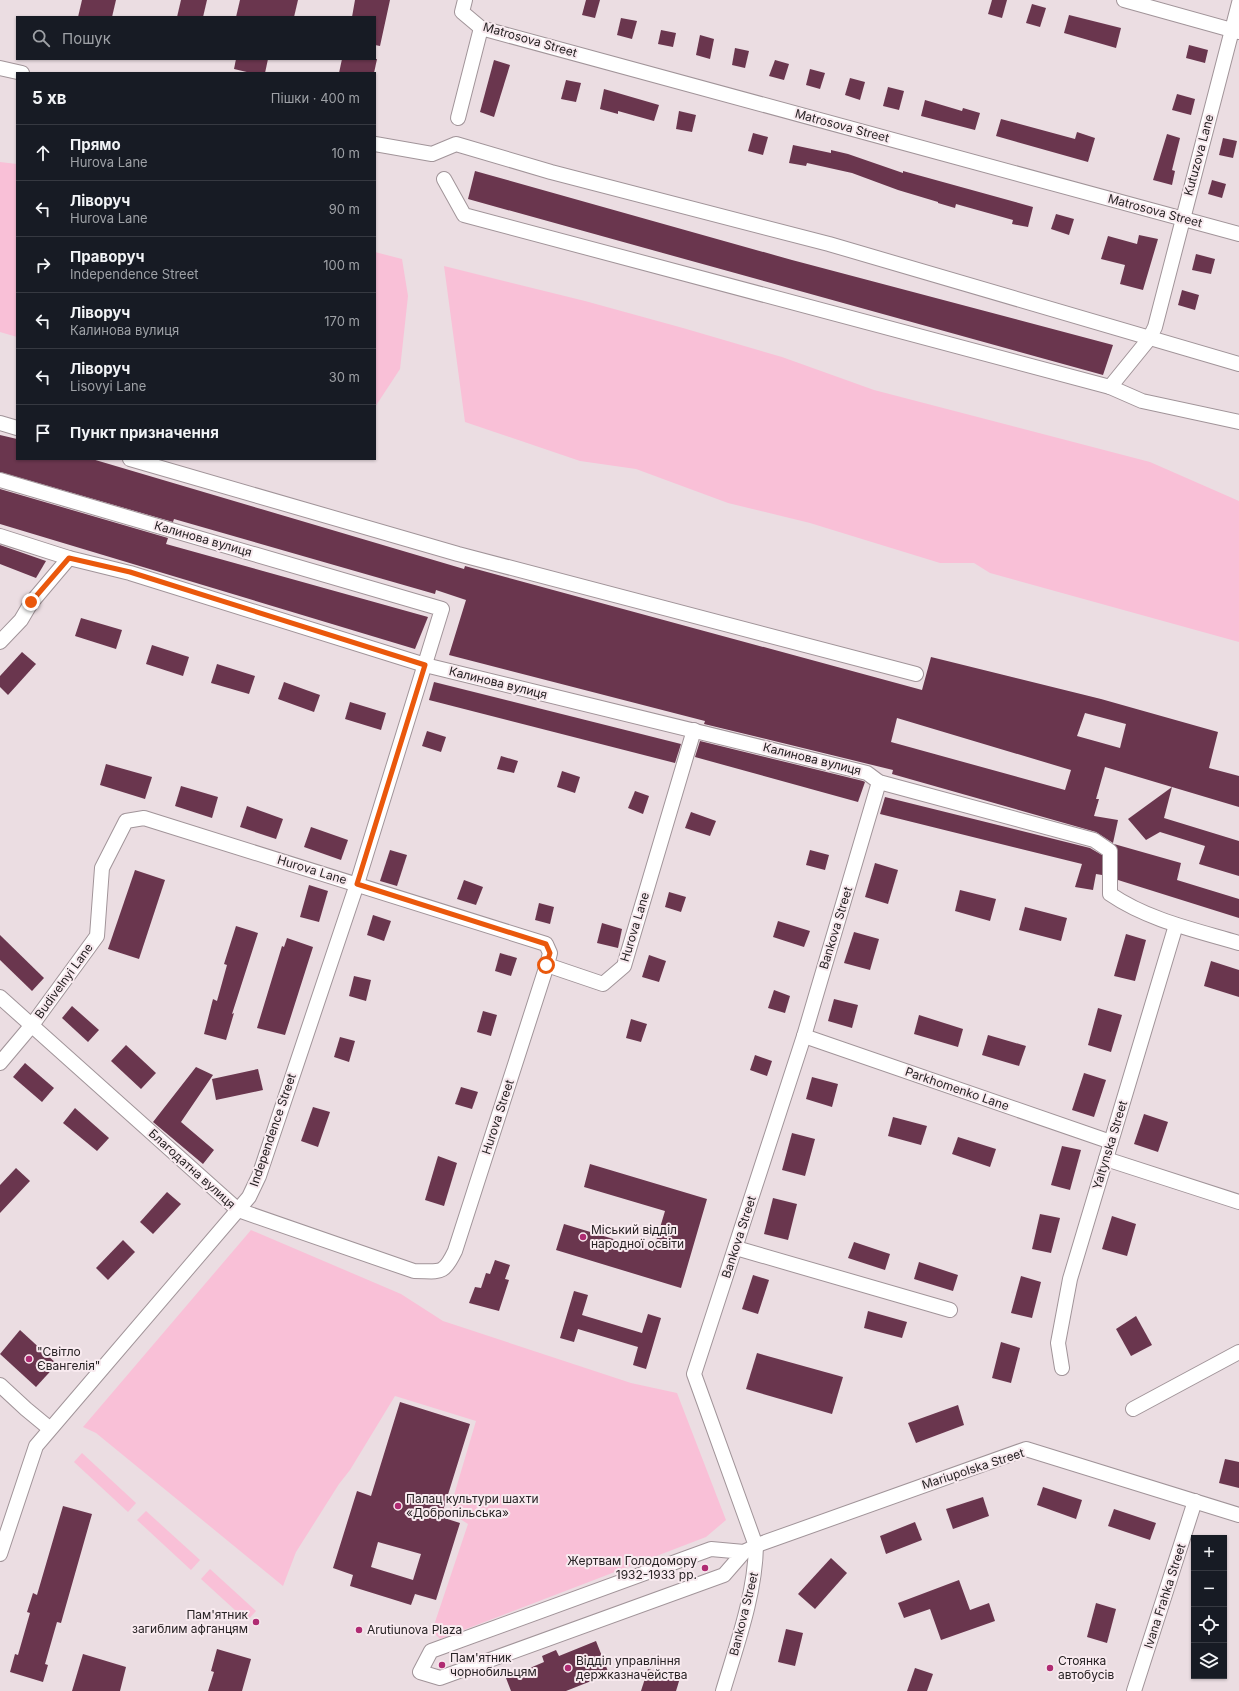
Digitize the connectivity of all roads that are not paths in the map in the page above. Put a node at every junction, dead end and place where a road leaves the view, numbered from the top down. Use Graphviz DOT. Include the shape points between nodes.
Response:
graph roads {
  1 [pos="465,0"];
  2 [pos="1124,0"];
  3 [pos="1239,3"];
  4 [pos="481,28"];
  5 [pos="1235,31"];
  6 [pos="0,68"];
  7 [pos="18,72"];
  8 [pos="458,118"];
  9 [pos="376,144"];
  10 [pos="444,179"];
  11 [pos="1182,218"];
  12 [pos="1239,234"];
  13 [pos="1149,339"];
  14 [pos="1239,364"];
  15 [pos="1110,387"];
  16 [pos="1239,422"];
  17 [pos="0,423"];
  18 [pos="16,428"];
  19 [pos="133,460"];
  20 [pos="0,480"];
  21 [pos="0,536"];
  22 [pos="69,558"];
  23 [pos="0,642"];
  24 [pos="425,665"];
  25 [pos="916,674"];
  26 [pos="694,730"];
  27 [pos="879,782"];
  28 [pos="126,821"];
  29 [pos="357,884"];
  30 [pos="1176,925"];
  31 [pos="1239,943"];
  32 [pos="546,965"];
  33 [pos="0,997"];
  34 [pos="32,1026"];
  35 [pos="804,1036"];
  36 [pos="0,1063"];
  37 [pos="1111,1142"];
  38 [pos="1106,1160"];
  39 [pos="1239,1202"];
  40 [pos="238,1210"];
  41 [pos="736,1248"];
  42 [pos="447,1267"];
  43 [pos="950,1310"];
  44 [pos="1239,1352"];
  45 [pos="1062,1368"];
  46 [pos="0,1385"];
  47 [pos="1133,1409"];
  48 [pos="49,1428"];
  49 [pos="1195,1501"];
  50 [pos="1239,1515"];
  51 [pos="750,1549"];
  52 [pos="0,1554"];
  53 [pos="723,1691"];
  54 [pos="1134,1691"];
  1 -- 4 [label="street, Matrosova Street" via="462,12"];
  2 -- 5 [label="street"];
  3 -- 5 [label="street, Kutuzova Lane"];
  4 -- 8 [label="street"];
  4 -- 11 [label="street, Matrosova Street"];
  5 -- 11 [label="street, Kutuzova Lane"];
  6 -- 7 [label="street"];
  9 -- 13 [label="street" via="432,154 456,144 551,172 829,244"];
  10 -- 15 [label="street" via="464,215"];
  11 -- 12 [label="street, Matrosova Street"];
  11 -- 13 [label="street, Kutuzova Lane"];
  13 -- 14 [label="street"];
  13 -- 15 [label="street, Kutuzova Lane"];
  15 -- 16 [label="street" via="1142,401"];
  17 -- 18 [label="street"];
  19 -- 25 [label="street" via="458,554"];
  20 -- 24 [label="street, Калинова вулиця" via="442,609"];
  21 -- 22 [label="street, Калинова вулиця"];
  22 -- 23 [label="street" via="31,602 21,620"];
  22 -- 24 [label="street, Калинова вулиця" via="130,572"];
  24 -- 26 [label="street, Калинова вулиця"];
  24 -- 29 [label="street, Independence Street"];
  26 -- 27 [label="street, Калинова вулиця" via="867,773"];
  26 -- 32 [label="street, Hurova Lane" via="624,966 603,984"];
  27 -- 30 [label="street, Калинова вулиця" via="1094,840 1110,851 1110,894 1126,905"];
  27 -- 35 [label="street, Bankova Street"];
  28 -- 29 [label="street, Hurova Lane" via="144,818"];
  28 -- 34 [label="street, Budivelnyi Lane" via="102,868 97,936"];
  29 -- 32 [label="street, Hurova Lane" via="546,944 550,953"];
  29 -- 40 [label="street, Independence Street" via="259,1176 249,1197"];
  30 -- 31 [label="street, Калинова вулиця"];
  30 -- 37 [label="street, Yaltynska Street"];
  32 -- 42 [label="street, Hurova Street" via="455,1251"];
  33 -- 34 [label="street, Благодатна вулиця"];
  34 -- 36 [label="street, Budivelnyi Lane"];
  34 -- 40 [label="street, Благодатна вулиця"];
  35 -- 37 [label="street, Parkhomenko Lane"];
  35 -- 41 [label="street, Bankova Street"];
  37 -- 38 [label="street, Yaltynska Street"];
  38 -- 39 [label="street"];
  38 -- 45 [label="street, Yaltynska Street" via="1070,1279 1058,1343"];
  40 -- 42 [label="street, Благодатна вулиця" via="414,1271 439,1272"];
  40 -- 48 [label="street, Independence Street"];
  41 -- 43 [label="street"];
  41 -- 51 [label="street, Bankova Street" via="694,1374"];
  44 -- 47 [label="street"];
  46 -- 48 [label="street"];
  48 -- 52 [label="street, Independence Street" via="36,1446"];
  49 -- 50 [label="street, Mariupolska Street"];
  49 -- 51 [label="street, Mariupolska Street" via="1026,1449"];
  49 -- 54 [label="street, Ivana Frahka Street"];
  51 -- 51 [label="street" via="711,1550 431,1651 420,1672 440,1678 724,1575"];
  51 -- 53 [label="street, Bankova Street" via="756,1568"];
}
